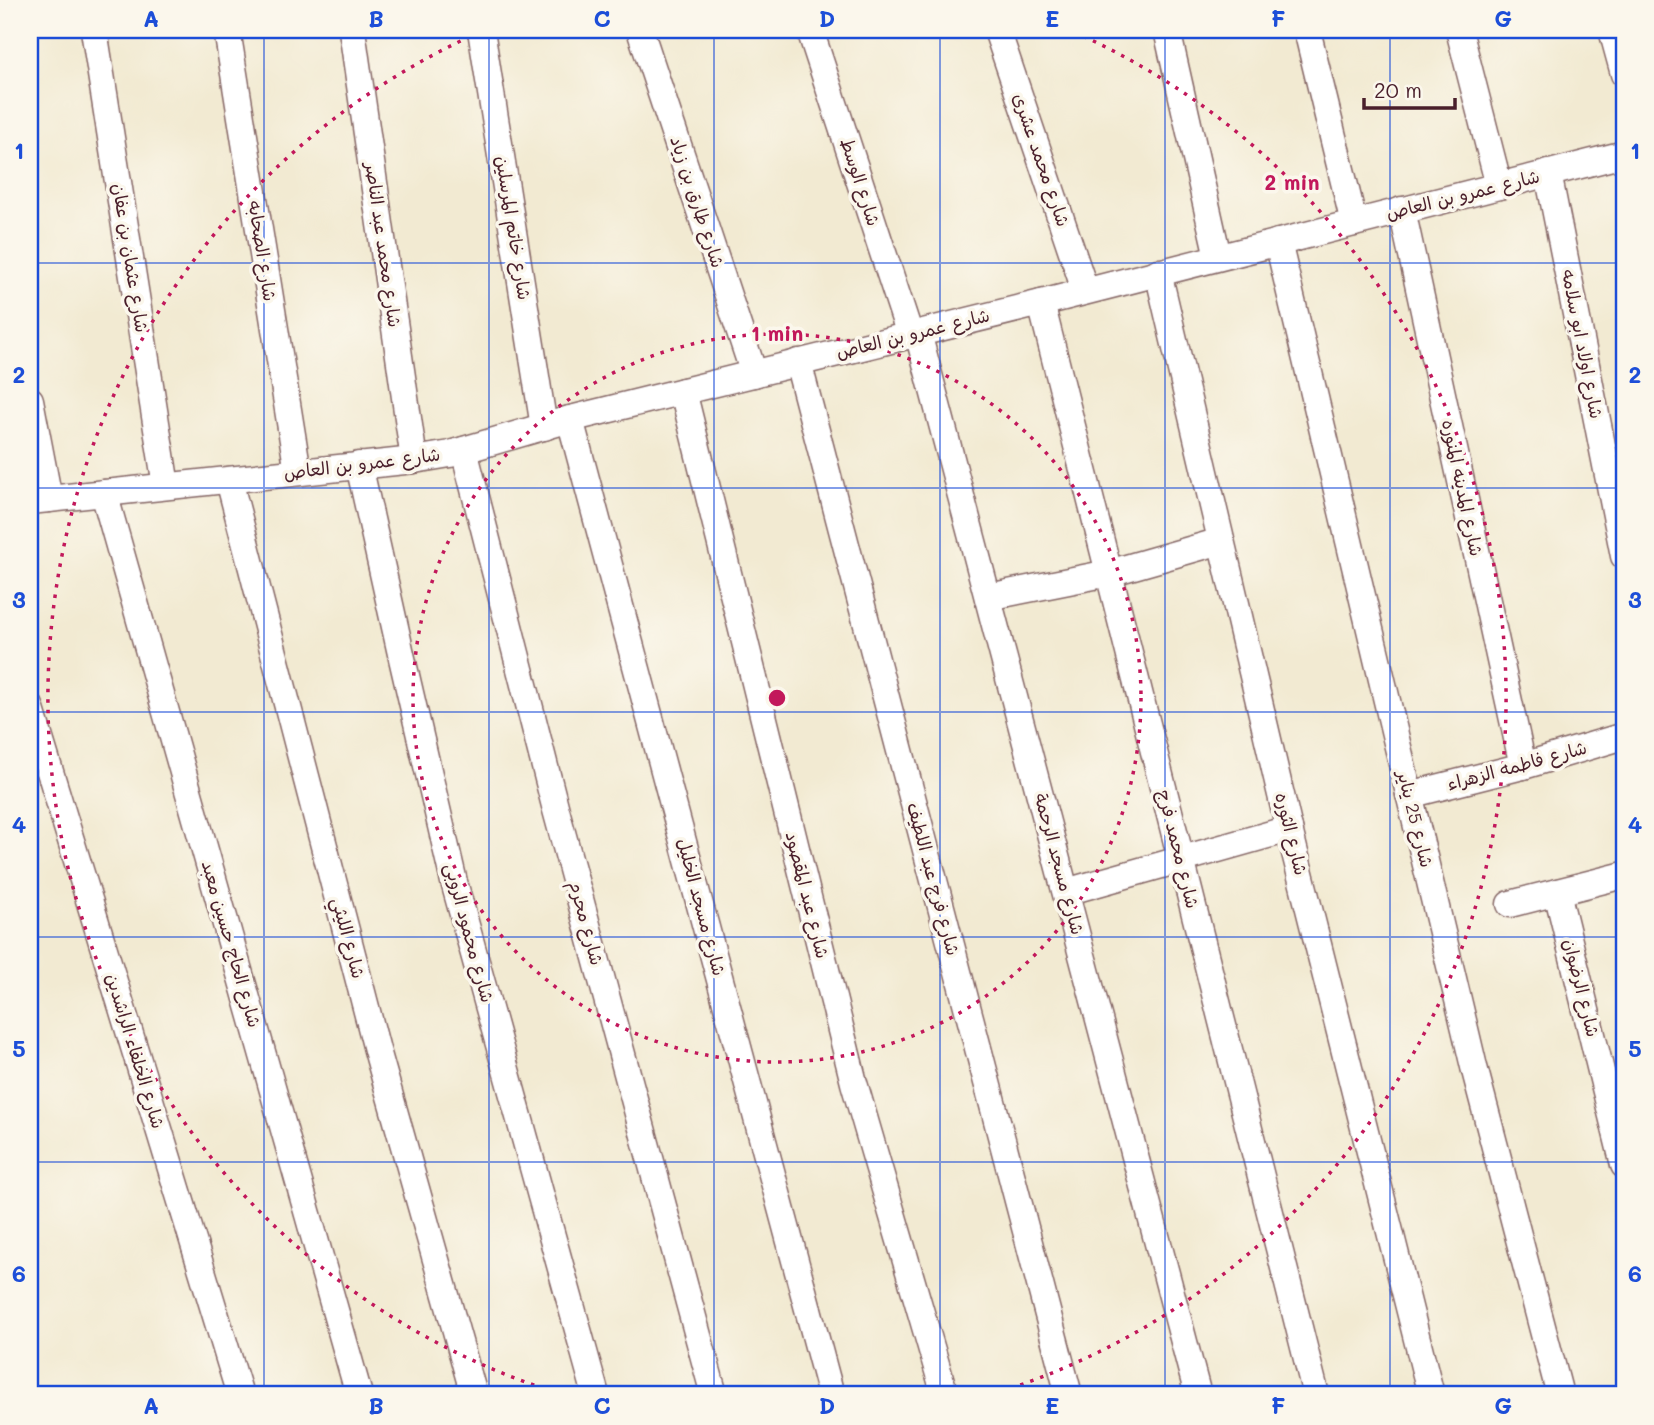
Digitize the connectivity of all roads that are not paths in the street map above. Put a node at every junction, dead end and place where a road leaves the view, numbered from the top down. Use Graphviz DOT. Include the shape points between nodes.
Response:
graph roads {
  1 [pos="94,30"];
  2 [pos="227,30"];
  3 [pos="352,30"];
  4 [pos="481,30"];
  5 [pos="640,30"];
  6 [pos="810,30"];
  7 [pos="997,30"];
  8 [pos="1167,30"];
  9 [pos="1307,30"];
  10 [pos="1459,30"];
  11 [pos="1612,30"];
  12 [pos="1624,74"];
  13 [pos="1624,154"];
  14 [pos="1548,173"];
  15 [pos="1499,186"];
  16 [pos="1402,211"];
  17 [pos="1354,223"];
  18 [pos="1278,242"];
  19 [pos="1218,257"];
  20 [pos="1158,272"];
  21 [pos="1086,290"];
  22 [pos="1041,303"];
  23 [pos="914,334"];
  24 [pos="797,362"];
  25 [pos="754,374"];
  26 [pos="683,391"];
  27 [pos="30,400"];
  28 [pos="570,419"];
  29 [pos="544,427"];
  30 [pos="464,450"];
  31 [pos="414,460"];
  32 [pos="359,466"];
  33 [pos="298,472"];
  34 [pos="229,480"];
  35 [pos="166,486"];
  36 [pos="104,493"];
  37 [pos="39,500"];
  38 [pos="1221,541"];
  39 [pos="1624,556"];
  40 [pos="1109,573"];
  41 [pos="988,597"];
  42 [pos="30,706"];
  43 [pos="1624,736"];
  44 [pos="1523,766"];
  45 [pos="1409,795"];
  46 [pos="1289,829"];
  47 [pos="1180,859"];
  48 [pos="1624,875"];
  49 [pos="1066,892"];
  50 [pos="1557,892"];
  51 [pos="1510,904"];
  52 [pos="1624,1165"];
  53 [pos="240,1395"];
  54 [pos="359,1395"];
  55 [pos="474,1395"];
  56 [pos="596,1395"];
  57 [pos="714,1395"];
  58 [pos="831,1395"];
  59 [pos="945,1395"];
  60 [pos="1069,1395"];
  61 [pos="1198,1395"];
  62 [pos="1315,1395"];
  63 [pos="1430,1395"];
  64 [pos="1560,1395"];
  1 -- 35 [label="street, شارع عثمان بن عفان"];
  2 -- 33 [label="street, شارع الصحابه"];
  3 -- 31 [label="street, شارع محمد عبد الناصر"];
  4 -- 29 [label="street, شارع خاتم المرسلين"];
  5 -- 25 [label="street, شارع طارق بن زياد"];
  6 -- 23 [label="street, شارع الوسط"];
  7 -- 21 [label="street, شارع محمد عشرى"];
  8 -- 19 [label="street"];
  9 -- 17 [label="street"];
  10 -- 15 [label="street"];
  11 -- 12 [label="street"];
  13 -- 14 [label="street, شارع عمرو بن العاص"];
  14 -- 15 [label="street, شارع عمرو بن العاص"];
  14 -- 39 [label="street, شارع اولاد ابو سلامه"];
  15 -- 16 [label="street, شارع عمرو بن العاص"];
  16 -- 17 [label="street, شارع عمرو بن العاص"];
  16 -- 44 [label="street, شارع المدينه المنوره"];
  17 -- 18 [label="street, شارع عمرو بن العاص"];
  18 -- 19 [label="street, شارع عمرو بن العاص"];
  18 -- 45 [label="street, شارع 25 يناير"];
  19 -- 20 [label="street, شارع عمرو بن العاص"];
  20 -- 21 [label="street, شارع عمرو بن العاص"];
  20 -- 38 [label="street, شارع الثوره"];
  21 -- 22 [label="street, شارع عمرو بن العاص"];
  22 -- 23 [label="street, شارع عمرو بن العاص"];
  22 -- 40 [label="street, شارع محمد فرج"];
  23 -- 24 [label="street, شارع عمرو بن العاص"];
  23 -- 41 [label="street, شارع مسجد الرحمة"];
  24 -- 25 [label="street, شارع عمرو بن العاص"];
  24 -- 60 [label="street, شارع فرج عبد اللطيف"];
  25 -- 26 [label="street, شارع عمرو بن العاص"];
  26 -- 28 [label="street, شارع عمرو بن العاص"];
  26 -- 59 [label="street, شارع عبد المقصود" via="853,1083"];
  27 -- 37 [label="street"];
  28 -- 29 [label="street, شارع عمرو بن العاص"];
  28 -- 58 [label="street, شارع مسجد الخليل"];
  29 -- 30 [label="street, شارع عمرو بن العاص"];
  30 -- 31 [label="street, شارع عمرو بن العاص"];
  30 -- 57 [label="street, شارع محرم"];
  31 -- 32 [label="street, شارع عمرو بن العاص"];
  32 -- 33 [label="street, شارع عمرو بن العاص"];
  32 -- 56 [label="street, شارع محمود الروبى" via="454,882"];
  33 -- 34 [label="street, شارع عمرو بن العاص"];
  34 -- 35 [label="street, شارع عمرو بن العاص"];
  34 -- 55 [label="street, شارع الليثي" via="377,1051"];
  35 -- 36 [label="street, شارع عمرو بن العاص"];
  36 -- 37 [label="street, شارع عمرو بن العاص"];
  36 -- 54 [label="street, شارع الحاج حسين معبد"];
  38 -- 40 [label="street"];
  38 -- 46 [label="street, شارع الثوره"];
  40 -- 41 [label="street"];
  40 -- 47 [label="street, شارع محمد فرج"];
  41 -- 49 [label="street, شارع مسجد الرحمة"];
  42 -- 53 [label="street, شارع الخلفاء الراشدين"];
  43 -- 44 [label="street, شارع فاطمه الزهراء"];
  44 -- 45 [label="street, شارع فاطمه الزهراء"];
  45 -- 64 [label="street, شارع 25 يناير"];
  46 -- 47 [label="street"];
  46 -- 63 [label="street, شارع الثوره"];
  47 -- 49 [label="street"];
  47 -- 62 [label="street, شارع محمد فرج"];
  48 -- 50 [label="street"];
  49 -- 61 [label="street, شارع مسجد الرحمة"];
  50 -- 51 [label="street"];
  50 -- 52 [label="street, شارع الرضوان"];
}
